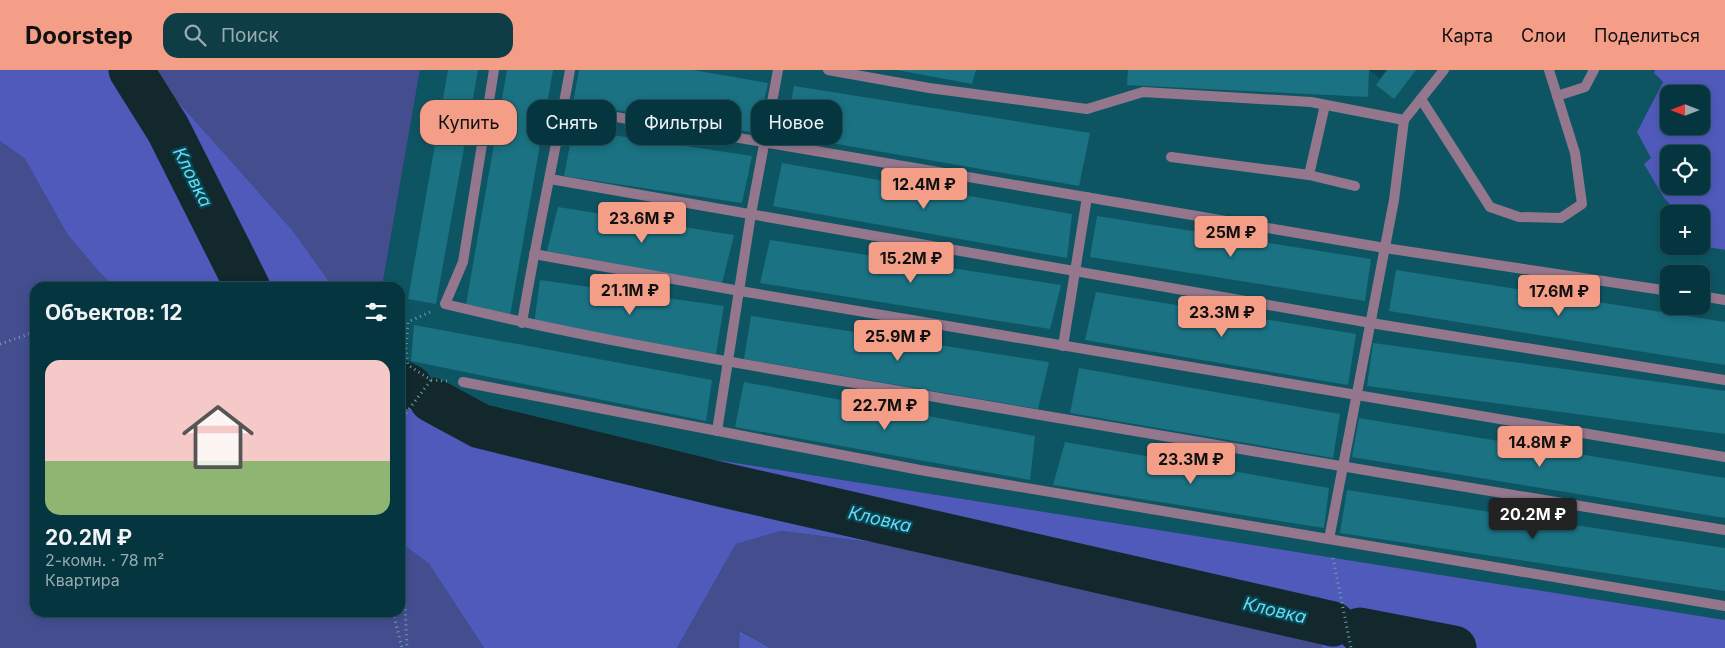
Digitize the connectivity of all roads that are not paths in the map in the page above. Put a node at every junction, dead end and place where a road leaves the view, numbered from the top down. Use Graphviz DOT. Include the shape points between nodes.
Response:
graph roads {
  1 [pos="494,70"];
  2 [pos="570,70"];
  3 [pos="778,70"];
  4 [pos="828,70"];
  5 [pos="1444,70"];
  6 [pos="1549,70"];
  7 [pos="1594,70"];
  8 [pos="1557,96"];
  9 [pos="1421,99"];
  10 [pos="564,100"];
  11 [pos="772,100"];
  12 [pos="1325,105"];
  13 [pos="616,117"];
  14 [pos="1404,120"];
  15 [pos="751,140"];
  16 [pos="556,145"];
  17 [pos="763,145"];
  18 [pos="782,145"];
  19 [pos="1171,157"];
  20 [pos="1308,175"];
  21 [pos="550,179"];
  22 [pos="1355,186"];
  23 [pos="1087,197"];
  24 [pos="751,214"];
  25 [pos="1385,248"];
  26 [pos="534,254"];
  27 [pos="1076,271"];
  28 [pos="740,291"];
  29 [pos="1660,291"];
  30 [pos="1710,298"];
  31 [pos="1725,300"];
  32 [pos="522,323"];
  33 [pos="1370,323"];
  34 [pos="1064,346"];
  35 [pos="728,361"];
  36 [pos="1725,380"];
  37 [pos="463,382"];
  38 [pos="1357,395"];
  39 [pos="717,431"];
  40 [pos="1725,457"];
  41 [pos="1343,467"];
  42 [pos="1725,530"];
  43 [pos="1329,539"];
  44 [pos="1725,606"];
  1 -- 32 [label="lane" via="463,262 445,304"];
  2 -- 10 [label="lane"];
  3 -- 11 [label="lane"];
  4 -- 12 [label="lane" via="929,88 1087,109 1143,92"];
  5 -- 9 [label="lane"];
  6 -- 8 [label="lane"];
  7 -- 8 [label="lane" via="1585,87"];
  8 -- 9 [label="lane" via="1575,153 1582,204 1561,218 1518,217 1490,207"];
  9 -- 14 [label="lane"];
  12 -- 14 [label="lane"];
  12 -- 20 [label="lane"];
  13 -- 15 [label="lane"];
  14 -- 25 [label="lane"];
  16 -- 21 [label="lane"];
  17 -- 24 [label="lane"];
  18 -- 23 [label="lane"];
  19 -- 20 [label="lane"];
  20 -- 22 [label="lane"];
  21 -- 24 [label="lane"];
  21 -- 26 [label="lane"];
  23 -- 25 [label="lane"];
  23 -- 27 [label="lane"];
  24 -- 27 [label="lane"];
  24 -- 28 [label="lane"];
  25 -- 29 [label="lane"];
  25 -- 33 [label="lane"];
  26 -- 28 [label="lane"];
  26 -- 32 [label="lane"];
  27 -- 33 [label="lane"];
  27 -- 34 [label="lane"];
  28 -- 34 [label="lane"];
  28 -- 35 [label="lane"];
  30 -- 31 [label="lane"];
  32 -- 35 [label="lane"];
  33 -- 36 [label="lane"];
  33 -- 38 [label="lane"];
  34 -- 38 [label="lane"];
  35 -- 39 [label="lane"];
  35 -- 41 [label="lane"];
  37 -- 39 [label="lane"];
  38 -- 40 [label="lane"];
  38 -- 41 [label="lane"];
  39 -- 43 [label="lane" via="920,470"];
  41 -- 42 [label="lane"];
  41 -- 43 [label="lane"];
  43 -- 44 [label="lane"];
}
